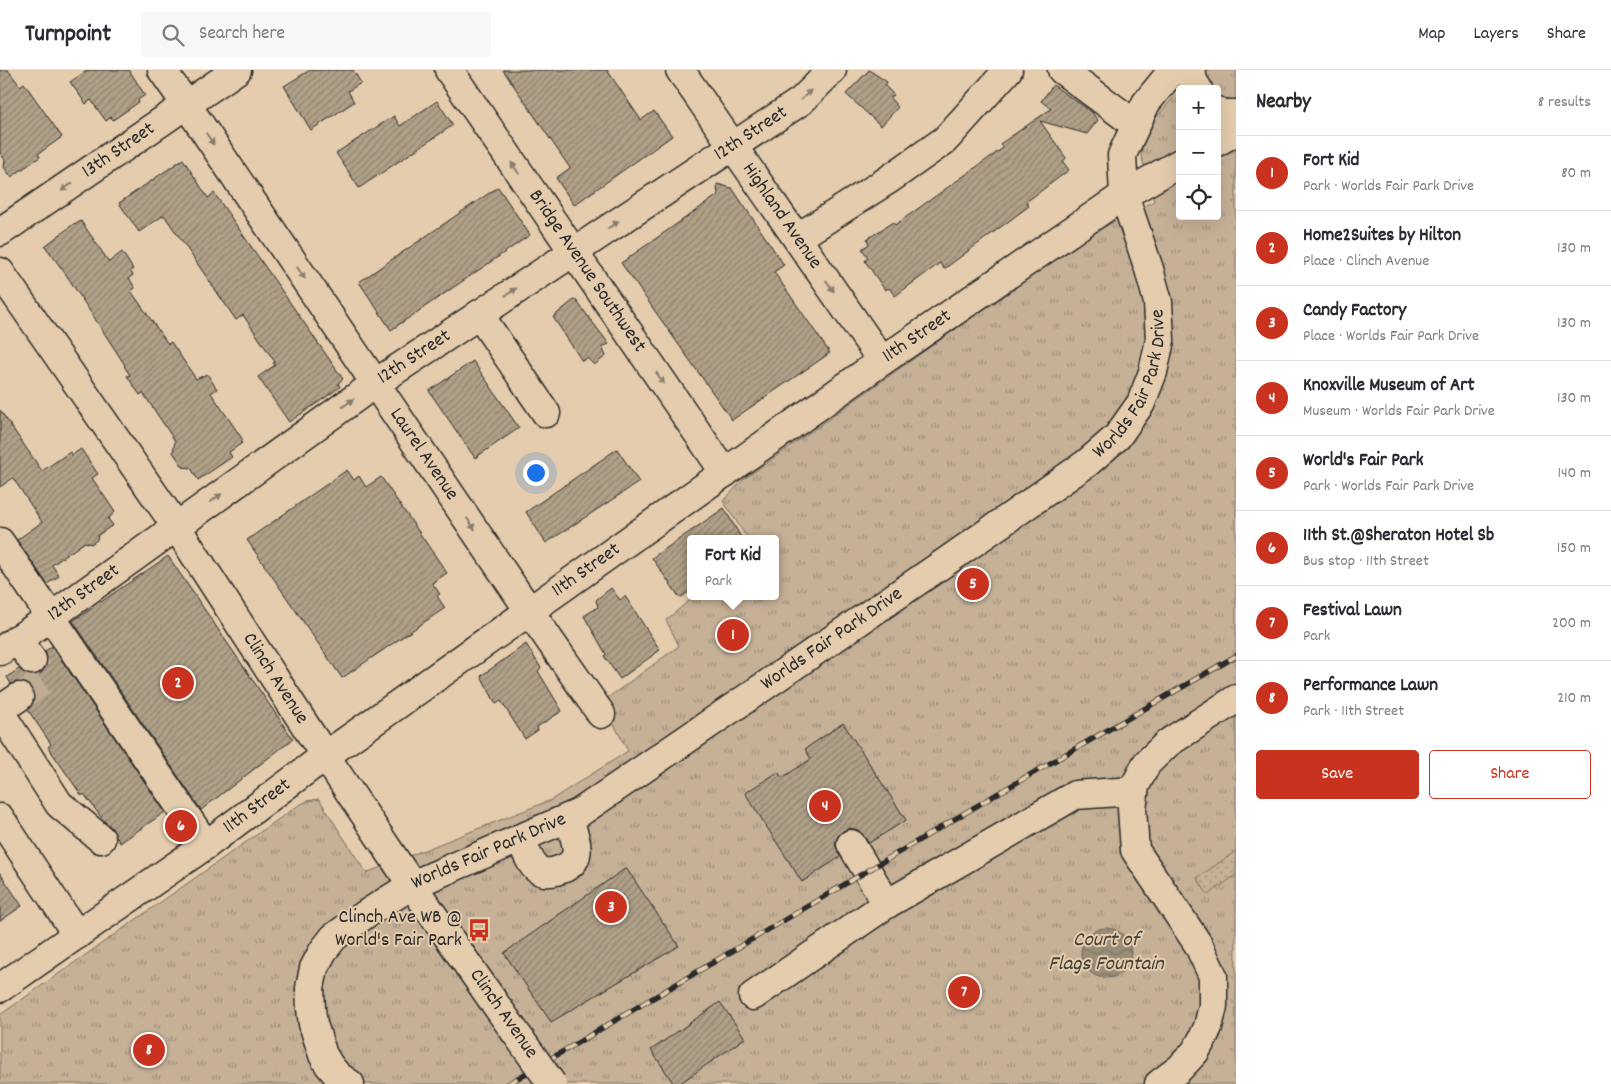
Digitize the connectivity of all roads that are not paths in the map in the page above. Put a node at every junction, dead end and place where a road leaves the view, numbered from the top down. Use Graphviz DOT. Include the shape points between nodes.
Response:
graph roads {
  1 [pos="162,70"];
  2 [pos="238,70"];
  3 [pos="449,70"];
  4 [pos="680,70"];
  5 [pos="832,70"];
  6 [pos="1008,70"];
  7 [pos="1062,70"];
  8 [pos="1173,70"];
  9 [pos="1191,70"];
  10 [pos="1196,85"];
  11 [pos="187,105"];
  12 [pos="1221,112"];
  13 [pos="1236,114"];
  14 [pos="1136,125"];
  15 [pos="1236,131"];
  16 [pos="1221,140"];
  17 [pos="732,145"];
  18 [pos="1176,165"];
  19 [pos="1124,196"];
  20 [pos="0,232"];
  21 [pos="797,238"];
  22 [pos="572,252"];
  23 [pos="0,272"];
  24 [pos="479,314"];
  25 [pos="882,361"];
  26 [pos="376,383"];
  27 [pos="546,412"];
  28 [pos="725,473"];
  29 [pos="176,526"];
  30 [pos="0,542"];
  31 [pos="530,612"];
  32 [pos="51,617"];
  33 [pos="16,650"];
  34 [pos="1236,699"];
  35 [pos="6,706"];
  36 [pos="601,714"];
  37 [pos="325,756"];
  38 [pos="1134,791"];
  39 [pos="0,818"];
  40 [pos="568,818"];
  41 [pos="520,838"];
  42 [pos="101,839"];
  43 [pos="206,844"];
  44 [pos="851,844"];
  45 [pos="412,885"];
  46 [pos="887,904"];
  47 [pos="77,935"];
  48 [pos="0,988"];
  49 [pos="753,996"];
  50 [pos="350,1084"];
  51 [pos="552,1084"];
  52 [pos="1159,1084"];
  1 -- 11 [label="street, Laurel Avenue"];
  2 -- 11 [label="street, 13th Street"];
  22 -- 3 [label="street, Bridge Avenue Southwest, one-way"];
  4 -- 17 [label="street, Highland Avenue"];
  17 -- 5 [label="street, 12th Street, one-way" via="801,101"];
  6 -- 21 [label="street" via="944,140"];
  7 -- 14 [label="street"];
  8 -- 14 [label="street, Worlds Fair Park Drive" via="1146,103"];
  9 -- 10 [label="street"];
  11 -- 20 [label="street, 13th Street, one-way"];
  11 -- 26 [label="street, Laurel Avenue, one-way"];
  12 -- 13 [label="street"];
  14 -- 19 [label="street, Worlds Fair Park Drive" via="1122,154"];
  15 -- 16 [label="street"];
  17 -- 21 [label="street, Highland Avenue"];
  22 -- 17 [label="street, 12th Street, one-way"];
  18 -- 19 [label="street, 11th Street"];
  19 -- 25 [label="street, 11th Street"];
  19 -- 40 [label="street, Worlds Fair Park Drive" via="1158,302 1160,340 1154,372 1141,403 1116,438 944,563"];
  21 -- 25 [label="street, Highland Avenue, one-way"];
  24 -- 22 [label="street, 12th Street, one-way"];
  22 -- 28 [label="street, Bridge Avenue Southwest, one-way"];
  23 -- 29 [label="street, Clinch Avenue"];
  24 -- 26 [label="street, 12th Street"];
  24 -- 27 [label="street"];
  25 -- 28 [label="street, 11th Street"];
  29 -- 26 [label="street, 12th Street, one-way"];
  26 -- 31 [label="street, Laurel Avenue, one-way"];
  28 -- 31 [label="street, 11th Street"];
  29 -- 32 [label="street, 12th Street"];
  29 -- 37 [label="street, Clinch Avenue"];
  30 -- 32 [label="street"];
  31 -- 36 [label="street, Laurel Avenue"];
  31 -- 37 [label="street, 11th Street"];
  32 -- 33 [label="street, 12th Street"];
  32 -- 43 [label="street"];
  34 -- 38 [label="street" via="1168,743 1147,763"];
  35 -- 42 [label="street" via="59,804"];
  37 -- 43 [label="street, 11th Street"];
  37 -- 45 [label="street, Clinch Avenue"];
  38 -- 46 [label="street" via="1074,795"];
  38 -- 52 [label="street" via="1135,850 1198,944 1213,976 1213,1006 1202,1040 1179,1069"];
  39 -- 47 [label="street"];
  40 -- 41 [label="street, Worlds Fair Park Drive"];
  40 -- 41 [label="street" via="577,852 572,863 564,869 549,873 538,870"];
  41 -- 45 [label="street, Worlds Fair Park Drive"];
  43 -- 47 [label="street, 11th Street"];
  44 -- 46 [label="street"];
  45 -- 50 [label="street, Worlds Fair Park Drive" via="334,937 314,968 310,988 313,1024 329,1065"];
  45 -- 51 [label="street, Clinch Avenue, bridge"];
  46 -- 49 [label="street"];
  47 -- 48 [label="street, 11th Street"];
}
